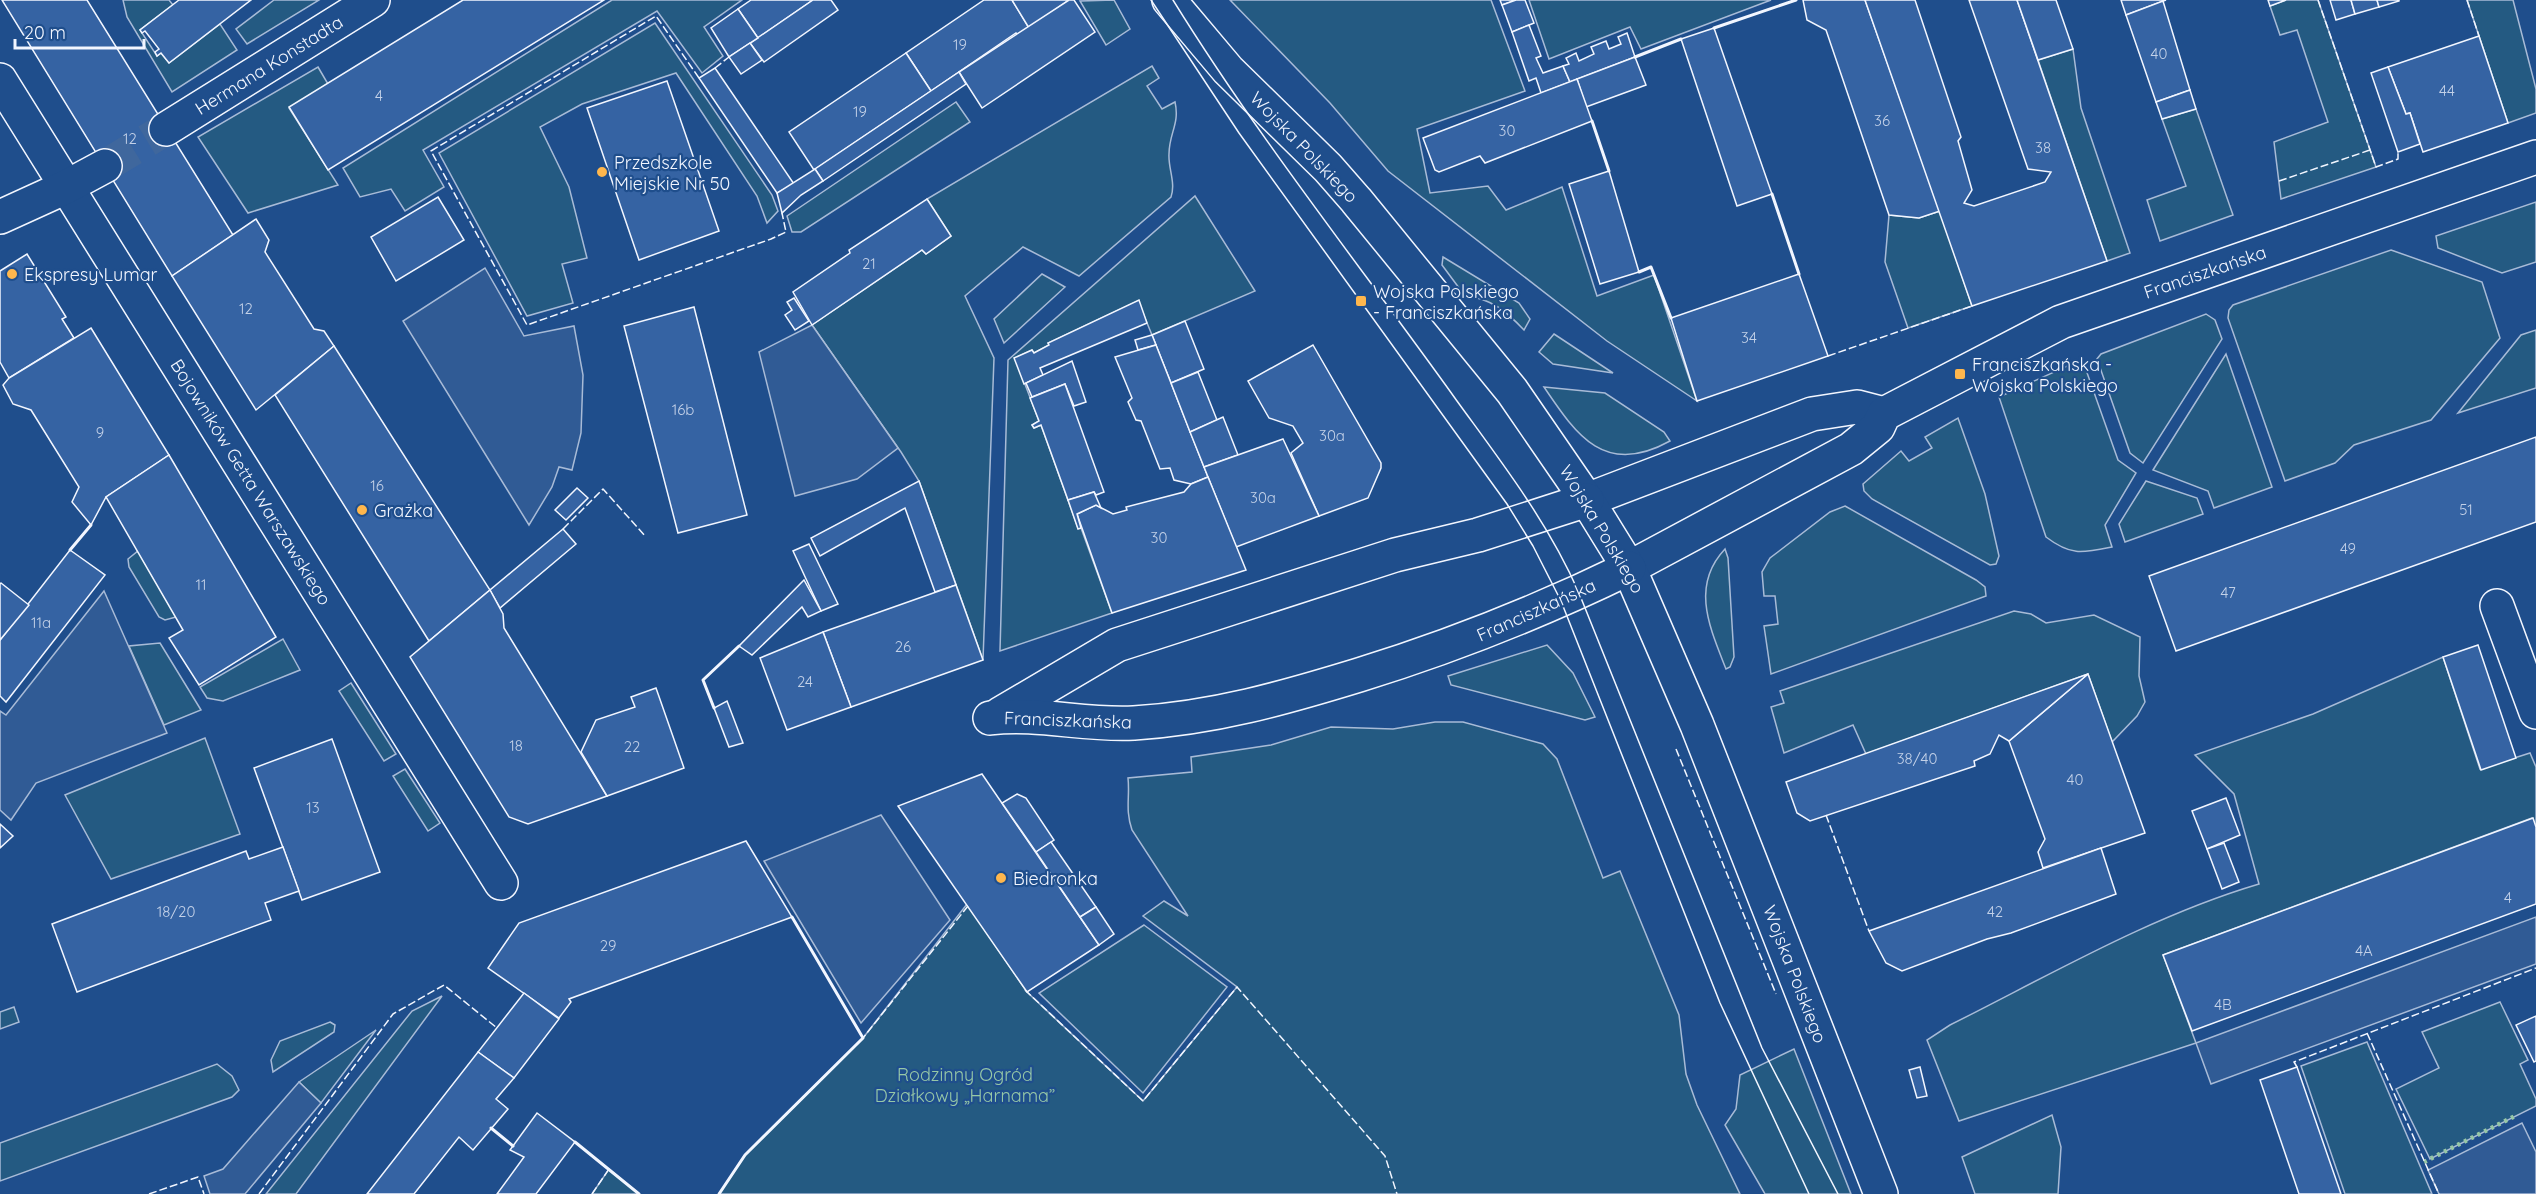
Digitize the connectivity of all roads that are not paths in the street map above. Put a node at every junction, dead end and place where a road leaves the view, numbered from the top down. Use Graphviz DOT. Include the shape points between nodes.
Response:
graph roads {
  1 [pos="373,0"];
  2 [pos="1168,0"];
  3 [pos="0,80"];
  4 [pos="166,129"];
  5 [pos="2536,157"];
  6 [pos="105,165"];
  7 [pos="66,187"];
  8 [pos="0,217"];
  9 [pos="1884,414"];
  10 [pos="1587,500"];
  11 [pos="1629,568"];
  12 [pos="2497,606"];
  13 [pos="2536,712"];
  14 [pos="501,883"];
  15 [pos="1881,1194"];
  1 -- 4 [label="street, Hermana Konstadta"];
  2 -- 10 [label="street, Wojska Polskiego" via="1228,70 1356,200 1512,392"];
  3 -- 7 [label="street, Bojowników Getta Warszawskiego"];
  5 -- 9 [label="street, Franciszkańska" via="2061,322"];
  6 -- 7 [label="street"];
  7 -- 8 [label="street"];
  7 -- 14 [label="street, Bojowników Getta Warszawskiego"];
  9 -- 10 [label="street, Franciszkańska" via="1857,407 1812,414"];
  9 -- 11 [label="street, Franciszkańska" via="1878,427 1851,449"];
  10 -- 11 [label="street, Wojska Polskiego"];
  10 -- 11 [label="street, Franciszkańska" via="1478,535 1395,555 1117,645 990,718 1032,716 1134,723 1265,704 1465,640"];
  11 -- 15 [label="street, Wojska Polskiego" via="1701,735"];
  12 -- 13 [label="street"];
}
